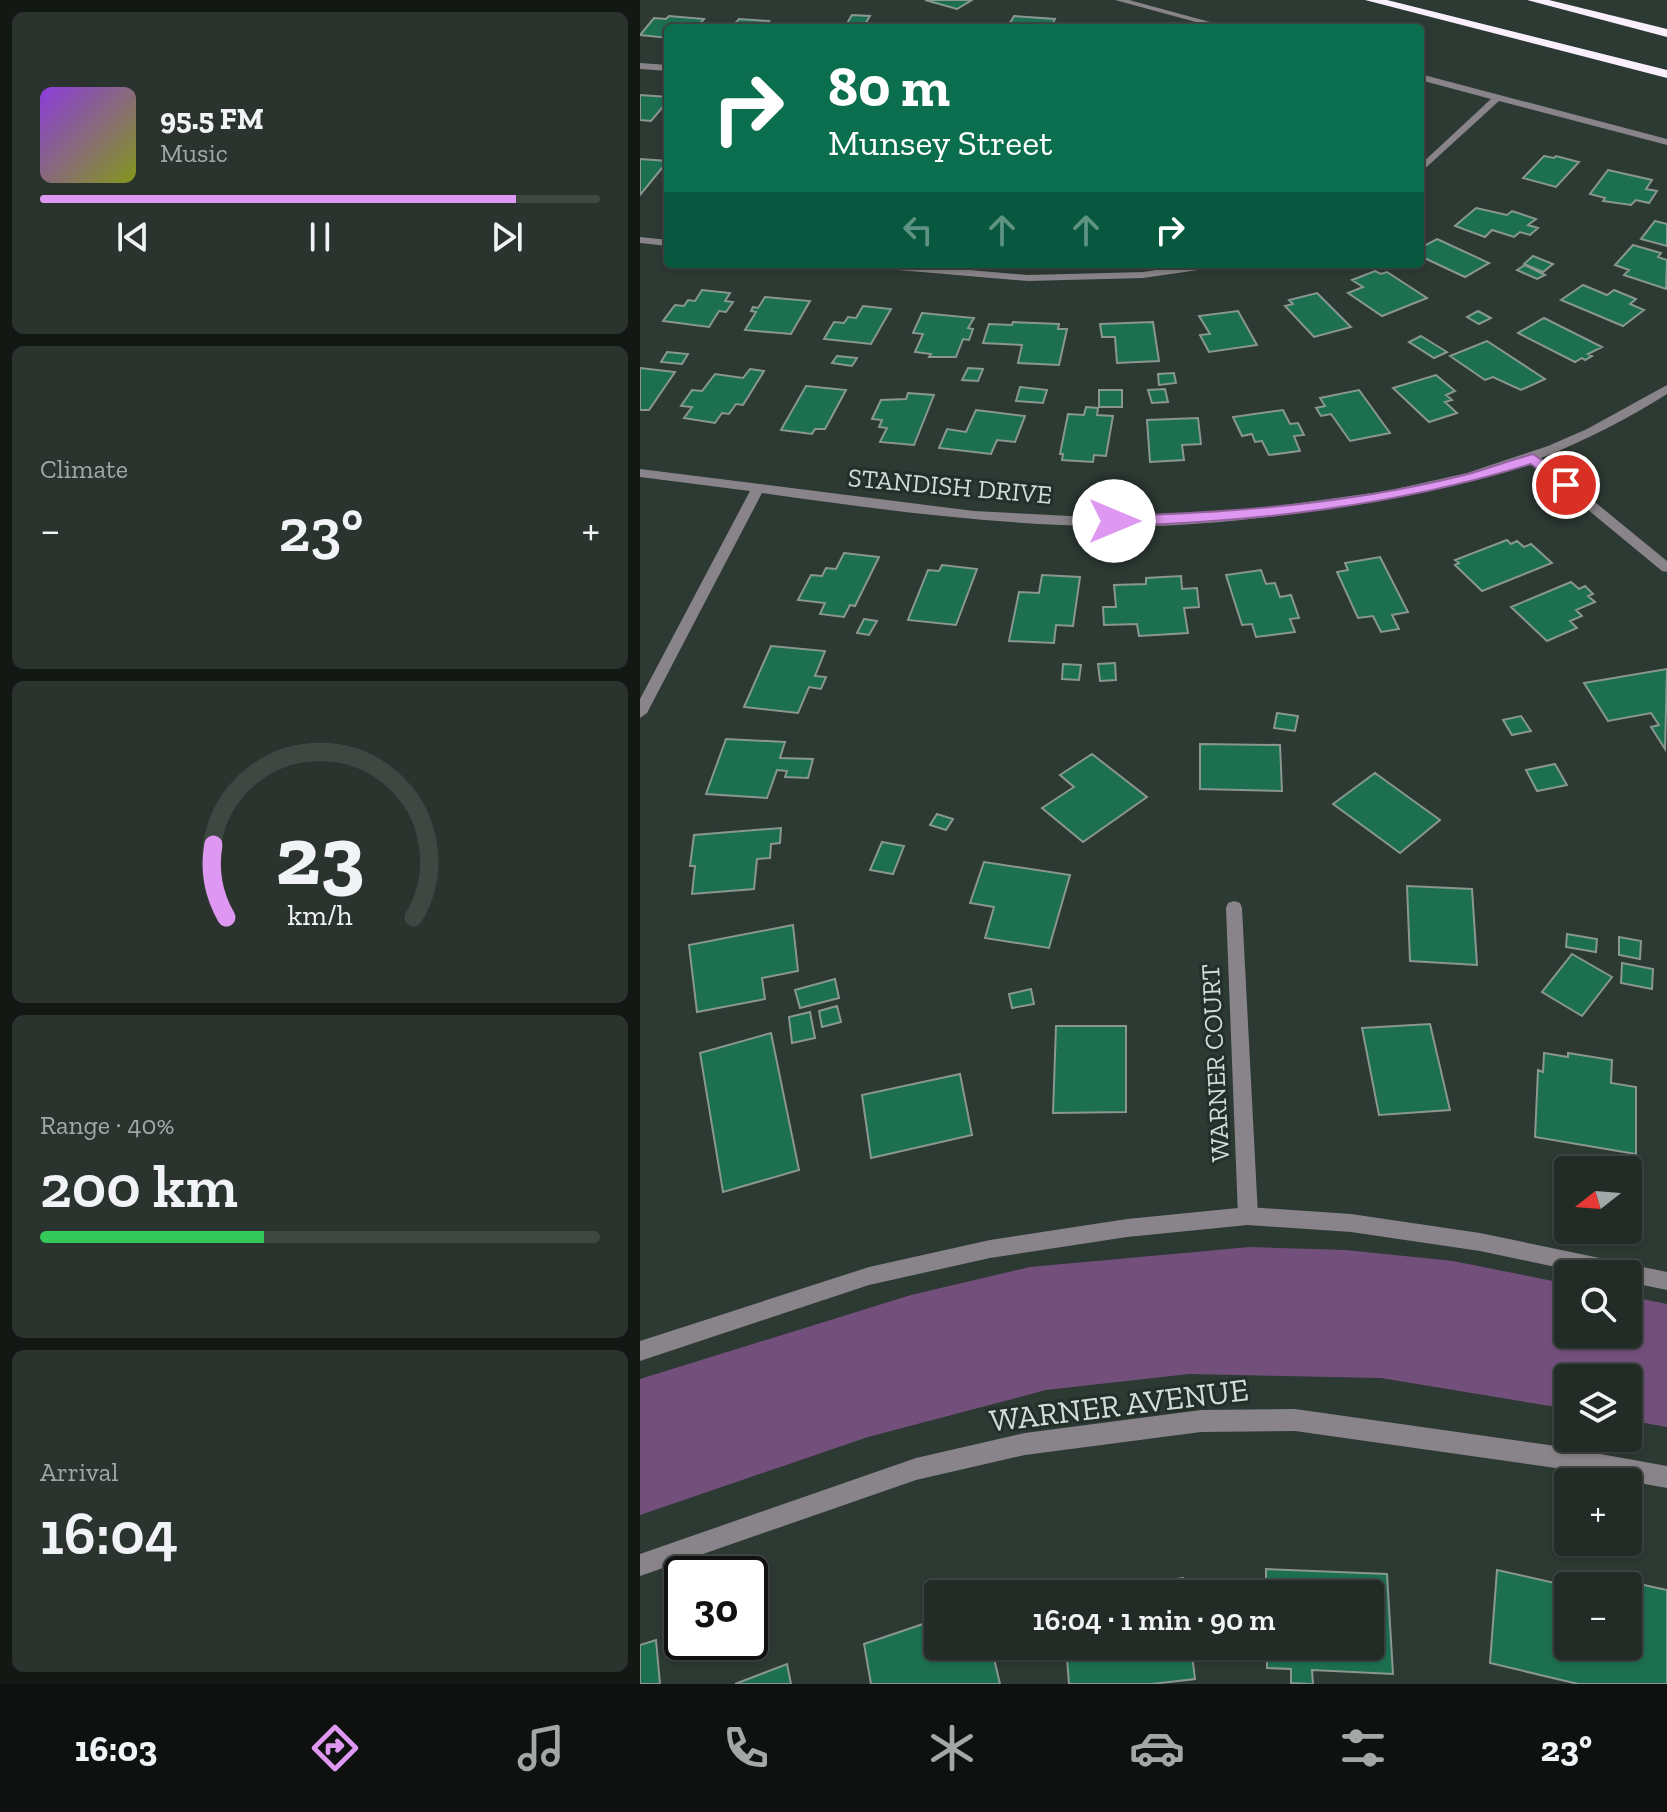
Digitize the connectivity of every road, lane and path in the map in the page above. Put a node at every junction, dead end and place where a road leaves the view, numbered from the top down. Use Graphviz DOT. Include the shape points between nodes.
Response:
graph roads {
  1 [pos="1119,0"];
  2 [pos="1371,0"];
  3 [pos="1533,0"];
  4 [pos="1203,24"];
  5 [pos="1667,33"];
  6 [pos="640,66"];
  7 [pos="664,68"];
  8 [pos="1667,74"];
  9 [pos="1424,78"];
  10 [pos="1498,97"];
  11 [pos="1667,142"];
  12 [pos="1424,166"];
  13 [pos="640,240"];
  14 [pos="664,243"];
  15 [pos="910,268"];
  16 [pos="1191,268"];
  17 [pos="1667,389"];
  18 [pos="1533,458"];
  19 [pos="640,473"];
  20 [pos="759,487"];
  21 [pos="1667,568"];
  22 [pos="640,713"];
  23 [pos="1234,908"];
  24 [pos="1248,1216"];
  25 [pos="1667,1281"];
  26 [pos="640,1351"];
  27 [pos="1667,1477"];
  28 [pos="640,1565"];
  1 -- 4 [label="street"];
  2 -- 8 [label="highway"];
  3 -- 5 [label="highway"];
  6 -- 7 [label="street"];
  9 -- 10 [label="street"];
  10 -- 11 [label="street"];
  10 -- 12 [label="street"];
  13 -- 14 [label="street"];
  15 -- 16 [label="street" via="1028,278 1143,275"];
  17 -- 18 [label="street, STANDISH DRIVE" via="1605,426"];
  18 -- 20 [label="street, STANDISH DRIVE" via="1385,497 1176,521 971,515"];
  18 -- 21 [label="street"];
  19 -- 20 [label="street, STANDISH DRIVE"];
  20 -- 22 [label="street"];
  23 -- 24 [label="street, WARNER COURT"];
  24 -- 25 [label="street" via="1351,1223 1480,1242"];
  24 -- 26 [label="street" via="990,1249 869,1276"];
  27 -- 28 [label="street, WARNER AVENUE" via="1295,1420 1201,1421 956,1458"];
}
